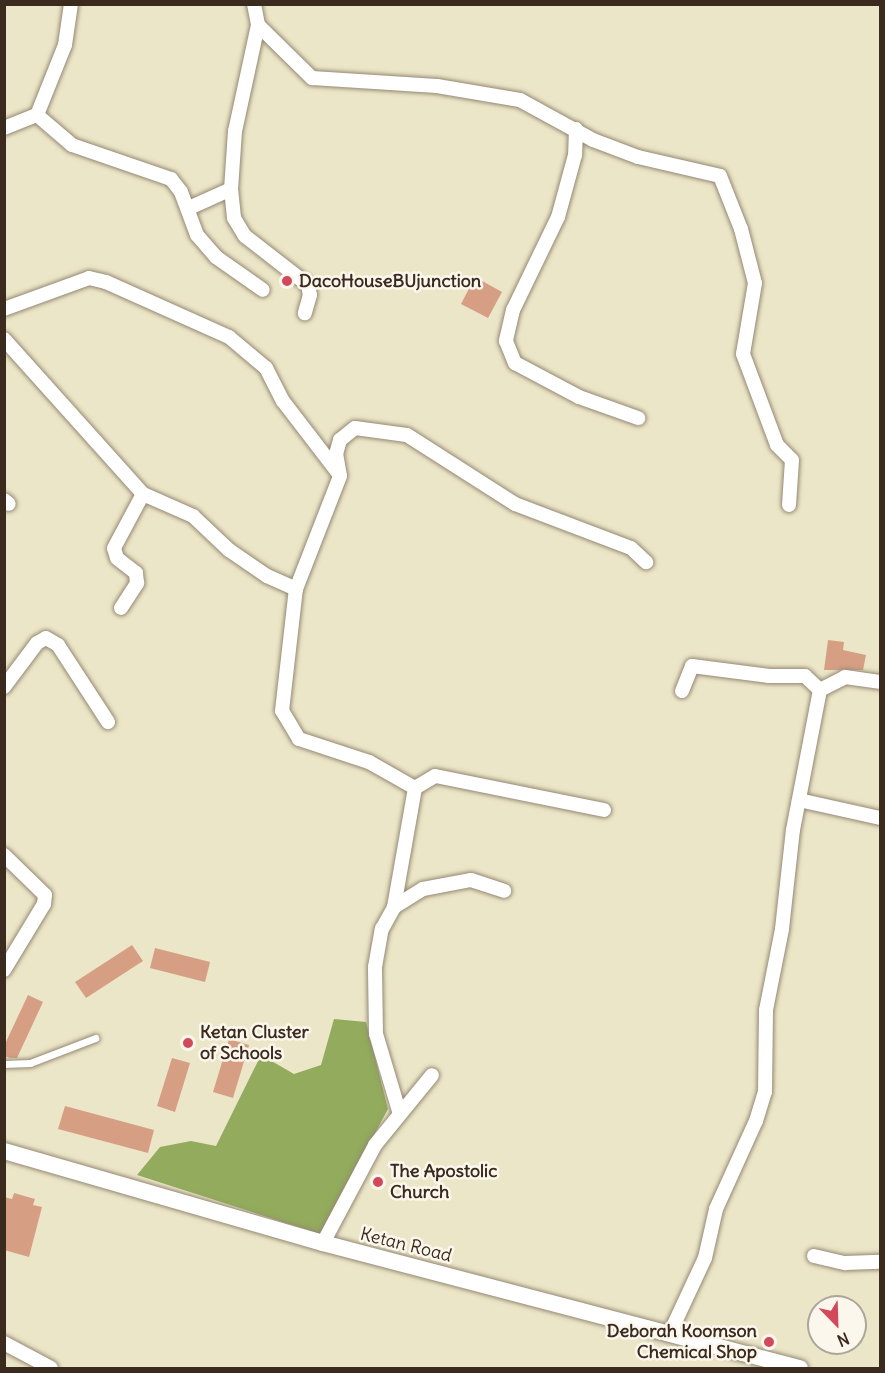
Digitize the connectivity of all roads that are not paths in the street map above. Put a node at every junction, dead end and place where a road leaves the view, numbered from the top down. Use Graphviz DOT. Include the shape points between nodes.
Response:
graph roads {
  1 [pos="71,4"];
  2 [pos="254,4"];
  3 [pos="258,25"];
  4 [pos="37,115"];
  5 [pos="4,128"];
  6 [pos="576,129"];
  7 [pos="231,189"];
  8 [pos="189,208"];
  9 [pos="263,290"];
  10 [pos="4,309"];
  11 [pos="305,313"];
  12 [pos="4,339"];
  13 [pos="638,418"];
  14 [pos="340,476"];
  15 [pos="142,494"];
  16 [pos="789,505"];
  17 [pos="646,562"];
  18 [pos="296,589"];
  19 [pos="121,608"];
  20 [pos="880,682"];
  21 [pos="4,687"];
  22 [pos="820,690"];
  23 [pos="682,692"];
  24 [pos="108,722"];
  25 [pos="415,788"];
  26 [pos="799,800"];
  27 [pos="604,810"];
  28 [pos="880,818"];
  29 [pos="4,855"];
  30 [pos="504,891"];
  31 [pos="394,907"];
  32 [pos="4,970"];
  33 [pos="96,1038"];
  34 [pos="4,1064"];
  35 [pos="432,1075"];
  36 [pos="399,1111"];
  37 [pos="4,1151"];
  38 [pos="323,1243"];
  39 [pos="814,1256"];
  40 [pos="880,1262"];
  41 [pos="670,1333"];
  42 [pos="4,1344"];
  43 [pos="51,1368"];
  44 [pos="800,1368"];
  1 -- 4 [label="street" via="65,45"];
  2 -- 3 [label="street"];
  3 -- 6 [label="street" via="312,78 436,86 520,100"];
  3 -- 7 [label="street" via="235,130"];
  4 -- 5 [label="street"];
  4 -- 8 [label="street" via="48,129 72,145 171,179"];
  6 -- 13 [label="street" via="575,155 558,217 513,310 506,341 515,363 579,397"];
  6 -- 16 [label="street" via="593,140 638,157 720,176 741,229 755,283 743,354 777,445 792,460"];
  7 -- 8 [label="street"];
  7 -- 11 [label="street" via="238,228 308,285"];
  8 -- 9 [label="street" via="197,235 216,257"];
  10 -- 14 [label="street" via="89,278 229,337 266,368 283,400"];
  12 -- 15 [label="street"];
  14 -- 17 [label="street" via="336,454 340,440 355,428 407,435 515,504 631,548"];
  14 -- 18 [label="street"];
  15 -- 18 [label="street" via="193,516 229,550 267,576"];
  15 -- 19 [label="street" via="114,548 117,558 136,573 137,583"];
  18 -- 25 [label="street" via="282,711 288,724 299,739 369,762"];
  20 -- 22 [label="street" via="845,677"];
  21 -- 24 [label="street" via="37,643 46,638 58,645"];
  22 -- 23 [label="street" via="805,676 769,676 692,666"];
  22 -- 26 [label="street"];
  25 -- 27 [label="street" via="435,776"];
  25 -- 31 [label="street"];
  26 -- 28 [label="street"];
  26 -- 41 [label="street" via="766,1010 765,1092 716,1209 705,1258"];
  29 -- 32 [label="street" via="45,895 44,904"];
  30 -- 31 [label="street" via="471,880 452,881 423,889"];
  31 -- 36 [label="street" via="382,929 375,967 376,1034"];
  33 -- 34 [label="lane" via="30,1063"];
  35 -- 36 [label="street"];
  36 -- 38 [label="street" via="357,1174"];
  37 -- 38 [label="street, Ketan Road"];
  38 -- 41 [label="street, Ketan Road"];
  39 -- 40 [label="street" via="845,1263"];
  41 -- 44 [label="street, Ketan Road"];
  42 -- 43 [label="street"];
}
